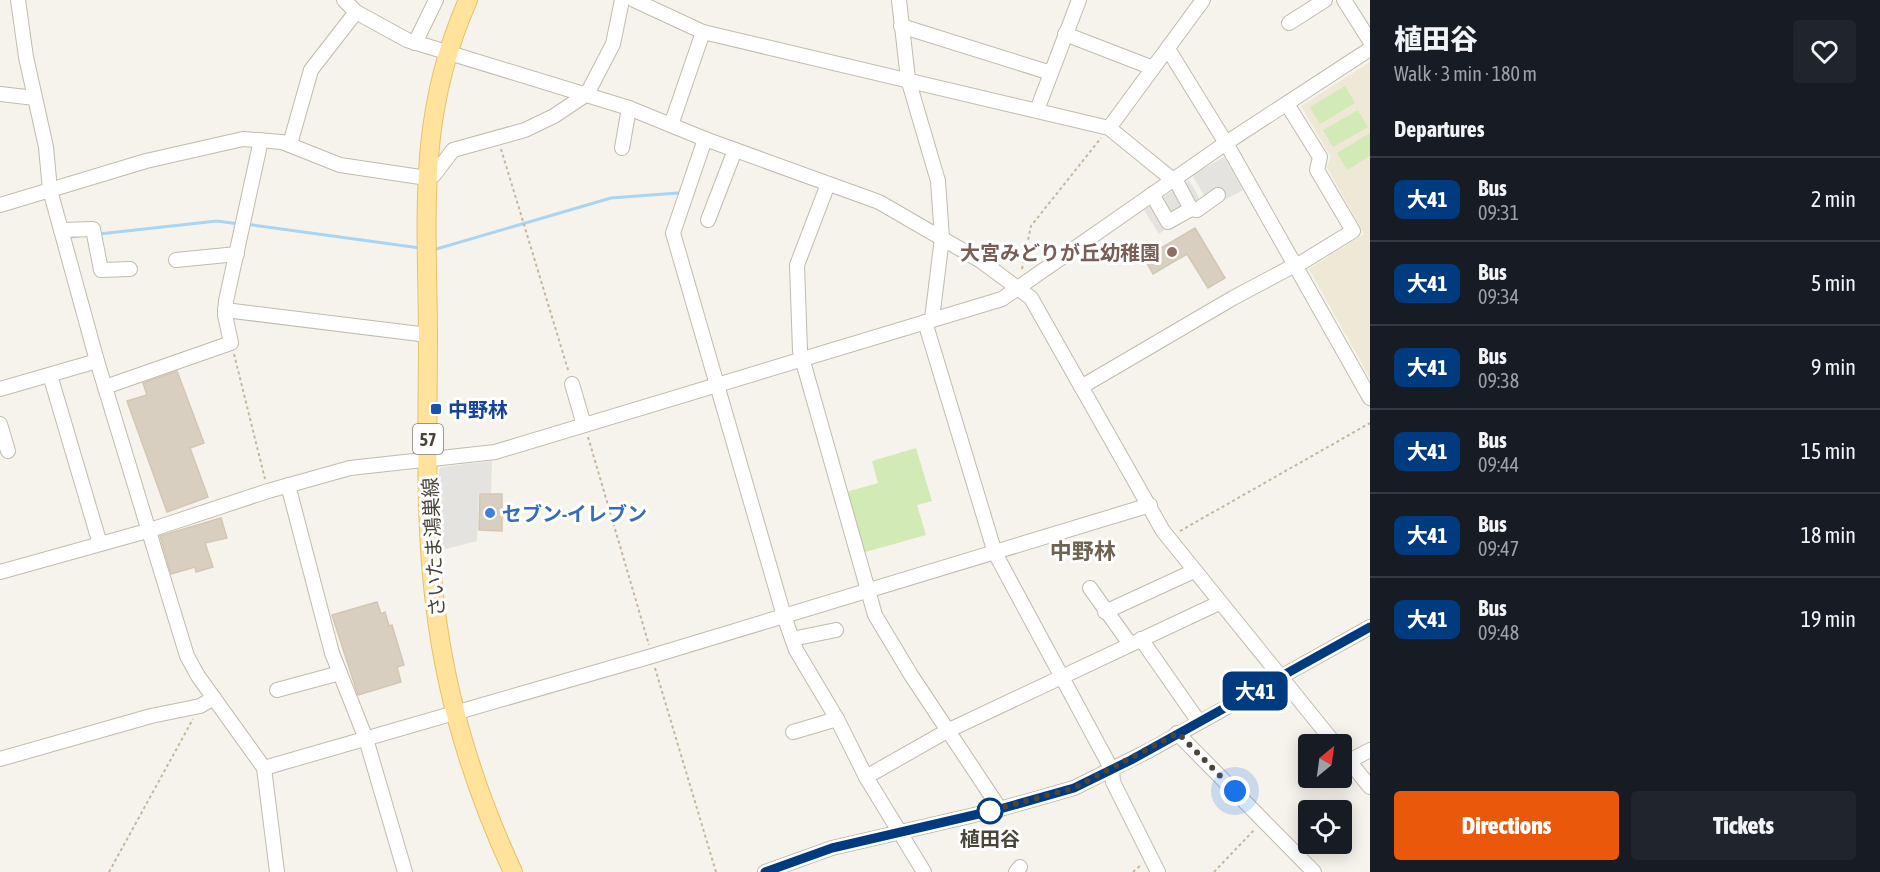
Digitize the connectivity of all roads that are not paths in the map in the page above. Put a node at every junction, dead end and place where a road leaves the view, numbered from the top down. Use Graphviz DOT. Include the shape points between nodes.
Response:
graph roads {
  1 [pos="18,0"];
  2 [pos="344,0"];
  3 [pos="436,0"];
  4 [pos="468,0"];
  5 [pos="622,0"];
  6 [pos="634,0"];
  7 [pos="899,0"];
  8 [pos="1078,0"];
  9 [pos="1203,0"];
  10 [pos="1325,0"];
  11 [pos="1344,0"];
  12 [pos="356,12"];
  13 [pos="1289,23"];
  14 [pos="901,26"];
  15 [pos="703,32"];
  16 [pos="1065,34"];
  17 [pos="1370,41"];
  18 [pos="415,43"];
  19 [pos="1167,49"];
  20 [pos="1370,49"];
  21 [pos="447,53"];
  22 [pos="1153,68"];
  23 [pos="1051,73"];
  24 [pos="908,79"];
  25 [pos="0,94"];
  26 [pos="587,94"];
  27 [pos="35,98"];
  28 [pos="1287,104"];
  29 [pos="629,108"];
  30 [pos="1037,110"];
  31 [pos="671,124"];
  32 [pos="1109,128"];
  33 [pos="261,140"];
  34 [pos="705,140"];
  35 [pos="1226,143"];
  36 [pos="290,144"];
  37 [pos="622,148"];
  38 [pos="735,150"];
  39 [pos="427,178"];
  40 [pos="1174,180"];
  41 [pos="828,184"];
  42 [pos="50,190"];
  43 [pos="1152,194"];
  44 [pos="1218,195"];
  45 [pos="0,205"];
  46 [pos="1191,209"];
  47 [pos="708,220"];
  48 [pos="61,230"];
  49 [pos="942,238"];
  50 [pos="237,254"];
  51 [pos="176,260"];
  52 [pos="1296,265"];
  53 [pos="130,268"];
  54 [pos="1023,285"];
  55 [pos="225,310"];
  56 [pos="928,321"];
  57 [pos="428,335"];
  58 [pos="802,359"];
  59 [pos="97,361"];
  60 [pos="50,375"];
  61 [pos="572,384"];
  62 [pos="717,384"];
  63 [pos="105,387"];
  64 [pos="1081,387"];
  65 [pos="0,389"];
  66 [pos="1370,398"];
  67 [pos="0,424"];
  68 [pos="584,424"];
  69 [pos="8,451"];
  70 [pos="429,458"];
  71 [pos="288,485"];
  72 [pos="1150,505"];
  73 [pos="147,531"];
  74 [pos="100,544"];
  75 [pos="995,553"];
  76 [pos="1194,571"];
  77 [pos="0,572"];
  78 [pos="1090,588"];
  79 [pos="870,590"];
  80 [pos="1220,603"];
  81 [pos="1105,612"];
  82 [pos="784,616"];
  83 [pos="1370,627"];
  84 [pos="836,630"];
  85 [pos="792,639"];
  86 [pos="1136,642"];
  87 [pos="340,673"];
  88 [pos="1061,675"];
  89 [pos="1282,677"];
  90 [pos="277,690"];
  91 [pos="214,698"];
  92 [pos="455,714"];
  93 [pos="837,719"];
  94 [pos="1199,722"];
  95 [pos="947,731"];
  96 [pos="793,732"];
  97 [pos="1178,733"];
  98 [pos="1327,734"];
  99 [pos="366,739"];
  100 [pos="1370,750"];
  101 [pos="1352,754"];
  102 [pos="0,759"];
  103 [pos="1352,765"];
  104 [pos="264,768"];
  105 [pos="1112,770"];
  106 [pos="866,777"];
  107 [pos="1370,787"];
  108 [pos="1000,809"];
  109 [pos="900,833"];
  110 [pos="277,872"];
  111 [pos="405,872"];
  112 [pos="513,872"];
  113 [pos="765,872"];
  114 [pos="924,872"];
  115 [pos="1158,872"];
  116 [pos="1314,872"];
  1 -- 27 [label="street"];
  2 -- 12 [label="street"];
  3 -- 18 [label="street"];
  4 -- 21 [label="main road, さいたま鴻巣線 / 57"];
  5 -- 26 [label="street" via="613,44"];
  6 -- 15 [label="street"];
  7 -- 14 [label="street"];
  8 -- 16 [label="street"];
  9 -- 19 [label="street"];
  10 -- 13 [label="street"];
  11 -- 17 [label="street"];
  12 -- 18 [label="street"];
  12 -- 36 [label="street" via="311,70"];
  14 -- 23 [label="street"];
  14 -- 24 [label="street"];
  15 -- 24 [label="street"];
  15 -- 31 [label="street"];
  16 -- 22 [label="street"];
  16 -- 23 [label="street"];
  18 -- 21 [label="street"];
  19 -- 22 [label="street"];
  19 -- 35 [label="street"];
  20 -- 28 [label="street"];
  21 -- 26 [label="street"];
  21 -- 39 [label="main road, さいたま鴻巣線 / 57" via="432,120"];
  22 -- 32 [label="street"];
  23 -- 30 [label="street"];
  24 -- 30 [label="street"];
  24 -- 49 [label="street" via="938,181"];
  25 -- 27 [label="street"];
  26 -- 29 [label="street"];
  26 -- 39 [label="street" via="525,130 453,150 434,175"];
  27 -- 42 [label="street"];
  28 -- 35 [label="street"];
  28 -- 52 [label="street" via="1320,157 1317,170 1353,231"];
  29 -- 31 [label="street"];
  29 -- 37 [label="street"];
  30 -- 32 [label="street"];
  31 -- 34 [label="street"];
  32 -- 40 [label="street"];
  33 -- 36 [label="street"];
  33 -- 42 [label="street" via="243,139 146,161"];
  33 -- 50 [label="street"];
  34 -- 38 [label="street"];
  34 -- 62 [label="street" via="673,233"];
  35 -- 40 [label="street"];
  35 -- 52 [label="street"];
  36 -- 39 [label="street" via="340,165"];
  38 -- 41 [label="street"];
  38 -- 47 [label="street"];
  39 -- 57 [label="main road, さいたま鴻巣線 / 57"];
  40 -- 43 [label="street"];
  40 -- 46 [label="street"];
  41 -- 49 [label="street" via="879,202"];
  41 -- 58 [label="street" via="797,265"];
  42 -- 45 [label="street"];
  42 -- 48 [label="street"];
  43 -- 46 [label="street" via="1168,222"];
  43 -- 54 [label="street"];
  44 -- 46 [label="street" via="1197,210"];
  48 -- 53 [label="street" via="93,229 101,270"];
  48 -- 59 [label="street"];
  49 -- 54 [label="street"];
  49 -- 56 [label="street"];
  50 -- 51 [label="street"];
  50 -- 55 [label="street"];
  52 -- 64 [label="street"];
  52 -- 66 [label="street"];
  54 -- 56 [label="street" via="1002,299"];
  54 -- 64 [label="street"];
  55 -- 57 [label="street"];
  55 -- 63 [label="street" via="231,343"];
  56 -- 58 [label="street"];
  56 -- 75 [label="street"];
  57 -- 70 [label="main road, さいたま鴻巣線 / 57"];
  58 -- 62 [label="street"];
  58 -- 79 [label="street"];
  59 -- 60 [label="street"];
  59 -- 63 [label="street"];
  60 -- 65 [label="street"];
  60 -- 74 [label="street"];
  61 -- 68 [label="street"];
  62 -- 68 [label="street"];
  62 -- 82 [label="street"];
  63 -- 73 [label="street"];
  64 -- 72 [label="street"];
  67 -- 69 [label="street"];
  68 -- 70 [label="street" via="495,452"];
  70 -- 71 [label="street" via="350,468"];
  70 -- 92 [label="main road, さいたま鴻巣線 / 57" via="435,604"];
  71 -- 73 [label="street"];
  71 -- 87 [label="street"];
  72 -- 75 [label="street"];
  72 -- 76 [label="street" via="1168,538"];
  73 -- 74 [label="street"];
  73 -- 91 [label="street" via="187,656"];
  74 -- 77 [label="street"];
  75 -- 79 [label="street"];
  75 -- 88 [label="street"];
  76 -- 80 [label="street"];
  76 -- 81 [label="street"];
  78 -- 81 [label="street"];
  79 -- 82 [label="street"];
  79 -- 95 [label="street" via="875,615"];
  80 -- 86 [label="street"];
  80 -- 89 [label="street"];
  81 -- 86 [label="street"];
  82 -- 85 [label="street"];
  82 -- 92 [label="street"];
  83 -- 89 [label="street"];
  84 -- 85 [label="street"];
  85 -- 93 [label="street"];
  86 -- 88 [label="street"];
  86 -- 94 [label="street"];
  87 -- 90 [label="street"];
  87 -- 99 [label="street"];
  88 -- 95 [label="street"];
  88 -- 105 [label="street"];
  89 -- 94 [label="street"];
  89 -- 98 [label="street"];
  91 -- 102 [label="street" via="200,706"];
  91 -- 104 [label="street"];
  92 -- 99 [label="street"];
  92 -- 112 [label="main road, さいたま鴻巣線 / 57" via="485,812"];
  93 -- 96 [label="street"];
  93 -- 106 [label="street"];
  94 -- 97 [label="street"];
  95 -- 106 [label="street"];
  95 -- 108 [label="street"];
  97 -- 105 [label="street"];
  97 -- 116 [label="street"];
  99 -- 104 [label="street"];
  99 -- 111 [label="street"];
  100 -- 101 [label="street"];
  103 -- 107 [label="street"];
  104 -- 110 [label="street"];
  105 -- 108 [label="street" via="1074,788"];
  105 -- 115 [label="street" via="1113,782"];
  106 -- 109 [label="street"];
  108 -- 109 [label="street"];
  109 -- 113 [label="street" via="832,848"];
  109 -- 114 [label="street"];
}
